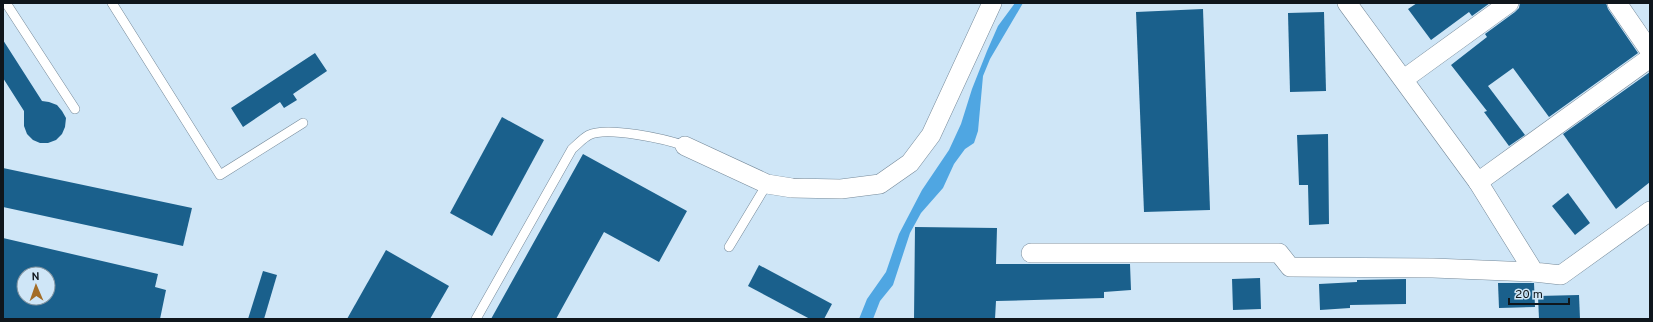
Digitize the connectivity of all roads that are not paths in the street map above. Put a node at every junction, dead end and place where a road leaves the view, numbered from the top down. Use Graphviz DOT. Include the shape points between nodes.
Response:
graph roads {
  1 [pos="6,3"];
  2 [pos="112,3"];
  3 [pos="992,3"];
  4 [pos="1347,3"];
  5 [pos="1509,3"];
  6 [pos="1617,3"];
  7 [pos="1650,51"];
  8 [pos="1650,58"];
  9 [pos="1404,79"];
  10 [pos="75,109"];
  11 [pos="302,123"];
  12 [pos="685,146"];
  13 [pos="1478,182"];
  14 [pos="767,184"];
  15 [pos="1650,211"];
  16 [pos="729,247"];
  17 [pos="1031,253"];
  18 [pos="1534,272"];
  19 [pos="476,319"];
  1 -- 10 [label="lane"];
  2 -- 11 [label="lane" via="220,175"];
  3 -- 14 [label="street" via="931,135 910,163 880,184 841,189 792,188"];
  4 -- 9 [label="street"];
  5 -- 9 [label="street"];
  6 -- 7 [label="street"];
  8 -- 13 [label="street"];
  9 -- 13 [label="street"];
  12 -- 14 [label="street"];
  12 -- 19 [label="lane" via="669,140 611,132 590,134 572,148"];
  13 -- 18 [label="street"];
  14 -- 16 [label="lane"];
  15 -- 18 [label="street" via="1561,275"];
  17 -- 18 [label="street" via="1279,253 1290,267"];
}
